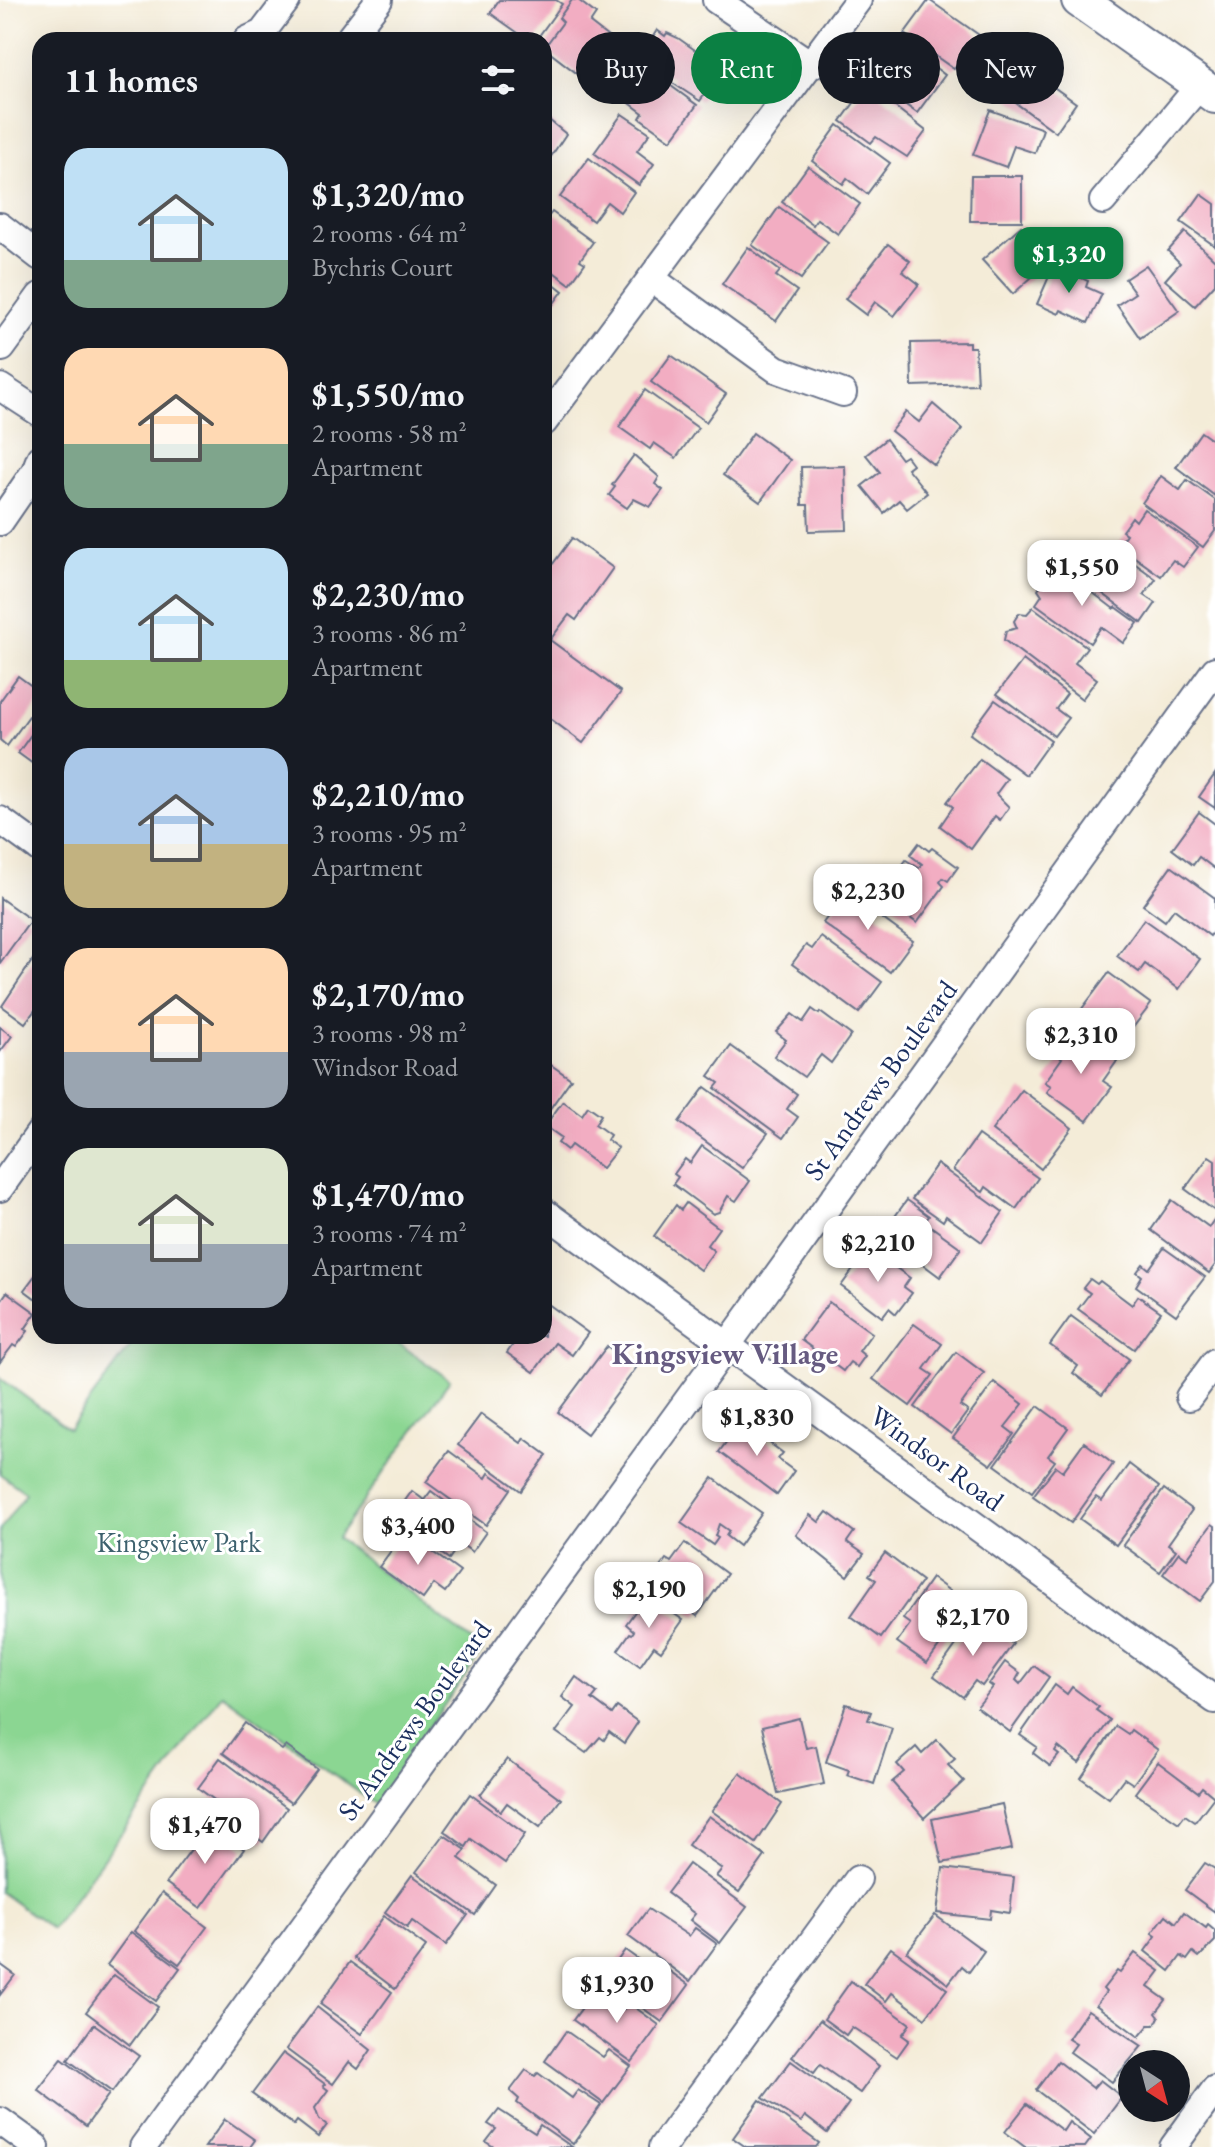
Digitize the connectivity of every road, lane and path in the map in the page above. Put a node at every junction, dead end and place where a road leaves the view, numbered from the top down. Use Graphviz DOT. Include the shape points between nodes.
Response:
graph roads {
  1 [pos="287,0"];
  2 [pos="379,0"];
  3 [pos="716,0"];
  4 [pos="858,0"];
  5 [pos="1079,0"];
  6 [pos="263,32"];
  7 [pos="354,32"];
  8 [pos="812,65"];
  9 [pos="1207,90"];
  10 [pos="1103,201"];
  11 [pos="0,226"];
  12 [pos="32,251"];
  13 [pos="652,279"];
  14 [pos="32,307"];
  15 [pos="2,348"];
  16 [pos="0,387"];
  17 [pos="843,393"];
  18 [pos="552,405"];
  19 [pos="32,408"];
  20 [pos="32,475"];
  21 [pos="0,522"];
  22 [pos="1215,670"];
  23 [pos="0,820"];
  24 [pos="32,843"];
  25 [pos="32,1143"];
  26 [pos="0,1188"];
  27 [pos="552,1218"];
  28 [pos="728,1344"];
  29 [pos="1215,1362"];
  30 [pos="1189,1397"];
  31 [pos="1215,1700"];
  32 [pos="858,1879"];
  33 [pos="1215,2089"];
  34 [pos="0,2121"];
  35 [pos="36,2147"];
  36 [pos="143,2147"];
  37 [pos="662,2147"];
  38 [pos="1173,2147"];
  1 -- 6 [label="street"];
  2 -- 7 [label="street"];
  3 -- 8 [label="street"];
  4 -- 8 [label="street"];
  5 -- 9 [label="main road"];
  8 -- 13 [label="street"];
  9 -- 10 [label="street"];
  11 -- 12 [label="street"];
  13 -- 17 [label="street" via="776,369"];
  13 -- 18 [label="street"];
  14 -- 15 [label="street"];
  16 -- 19 [label="street"];
  20 -- 21 [label="street"];
  22 -- 28 [label="street, St Andrews Boulevard"];
  23 -- 24 [label="street"];
  25 -- 26 [label="street"];
  27 -- 28 [label="street, Windsor Road"];
  28 -- 31 [label="street, Windsor Road"];
  28 -- 36 [label="street, St Andrews Boulevard"];
  29 -- 30 [label="street"];
  32 -- 37 [label="street"];
  33 -- 38 [label="street"];
  34 -- 35 [label="street"];
}
